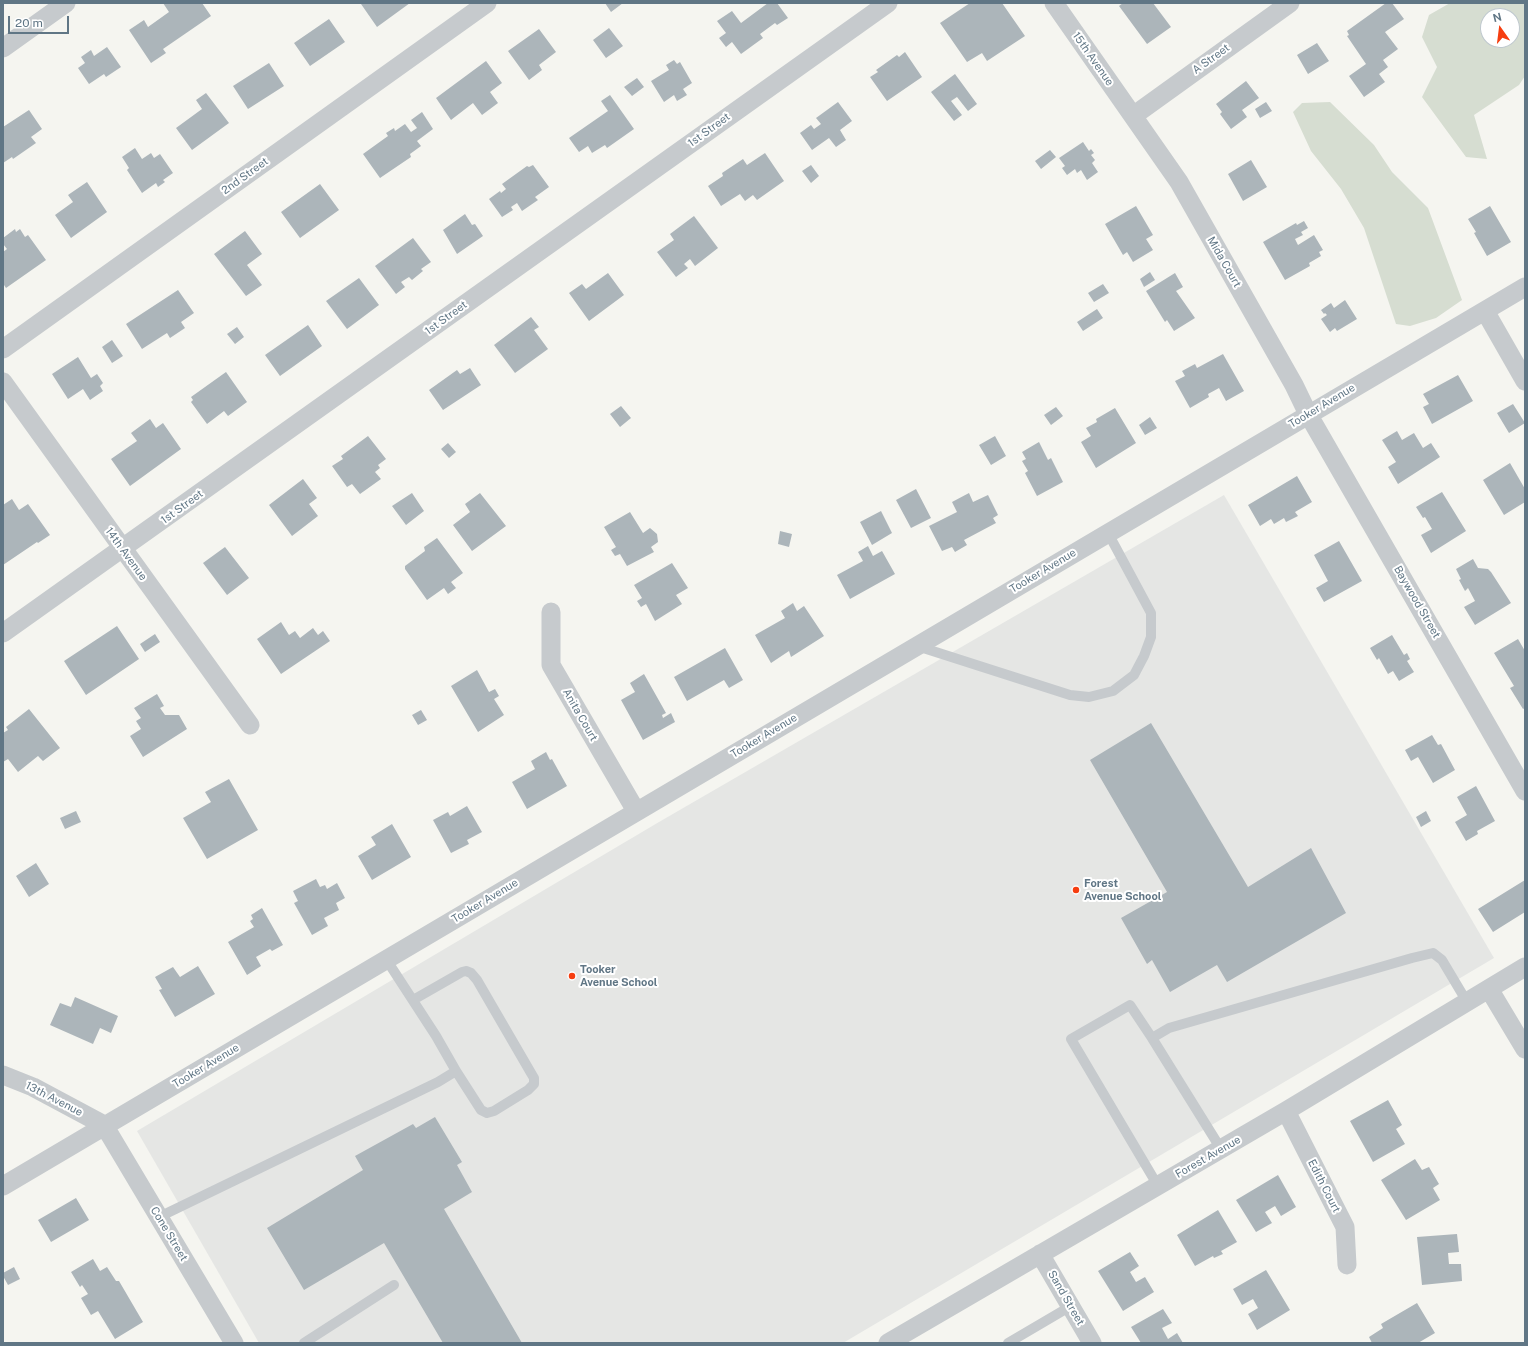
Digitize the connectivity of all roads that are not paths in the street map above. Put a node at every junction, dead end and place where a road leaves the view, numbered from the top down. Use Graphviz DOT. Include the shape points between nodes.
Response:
graph roads {
  1 [pos="66,3"];
  2 [pos="487,3"];
  3 [pos="888,3"];
  4 [pos="1054,3"];
  5 [pos="1290,3"];
  6 [pos="3,48"];
  7 [pos="1132,116"];
  8 [pos="1525,287"];
  9 [pos="1485,311"];
  10 [pos="3,348"];
  11 [pos="1525,381"];
  12 [pos="3,382"];
  13 [pos="1308,414"];
  14 [pos="1108,533"];
  15 [pos="122,549"];
  16 [pos="551,612"];
  17 [pos="3,633"];
  18 [pos="917,646"];
  19 [pos="250,725"];
  20 [pos="1525,791"];
  21 [pos="636,812"];
  22 [pos="386,959"];
  23 [pos="1525,967"];
  24 [pos="1489,988"];
  25 [pos="413,1000"];
  26 [pos="1467,1002"];
  27 [pos="1152,1038"];
  28 [pos="1525,1049"];
  29 [pos="456,1071"];
  30 [pos="3,1075"];
  31 [pos="1286,1110"];
  32 [pos="104,1126"];
  33 [pos="1221,1149"];
  34 [pos="3,1186"];
  35 [pos="1158,1186"];
  36 [pos="159,1217"];
  37 [pos="1040,1254"];
  38 [pos="1347,1265"];
  39 [pos="394,1285"];
  40 [pos="1071,1306"];
  41 [pos="234,1343"];
  42 [pos="304,1343"];
  43 [pos="888,1343"];
  44 [pos="1008,1343"];
  45 [pos="1092,1343"];
  1 -- 6 [label="street"];
  2 -- 10 [label="street, 2nd Street"];
  3 -- 15 [label="street, 1st Street"];
  4 -- 7 [label="street, 15th Avenue"];
  5 -- 7 [label="street, A Street"];
  7 -- 13 [label="street, Mida Court" via="1179,182"];
  8 -- 9 [label="street, Tooker Avenue"];
  9 -- 11 [label="street"];
  9 -- 13 [label="street, Tooker Avenue"];
  12 -- 15 [label="street, 14th Avenue"];
  13 -- 14 [label="street, Tooker Avenue"];
  13 -- 20 [label="street, Baywood Street"];
  14 -- 18 [label="street, Tooker Avenue"];
  14 -- 18 [label="lane" via="1151,613 1151,637 1144,656 1134,676 1113,691 1089,697 1070,695"];
  15 -- 17 [label="street, 1st Street"];
  15 -- 19 [label="street, 14th Avenue"];
  16 -- 21 [label="street, Anita Court" via="551,665"];
  18 -- 21 [label="street, Tooker Avenue"];
  21 -- 22 [label="street, Tooker Avenue"];
  22 -- 25 [label="lane"];
  22 -- 32 [label="street, Tooker Avenue"];
  23 -- 24 [label="street, Forest Avenue"];
  24 -- 26 [label="street, Forest Avenue"];
  24 -- 28 [label="street"];
  25 -- 29 [label="lane"];
  25 -- 29 [label="lane" via="462,972 471,973 534,1078 534,1084 487,1113 481,1110"];
  26 -- 27 [label="lane" via="1442,960 1433,953 1170,1028"];
  26 -- 31 [label="street, Forest Avenue"];
  27 -- 33 [label="lane"];
  27 -- 35 [label="lane" via="1130,1005 1071,1039"];
  29 -- 36 [label="lane"];
  30 -- 32 [label="street, 13th Avenue" via="34,1087"];
  31 -- 33 [label="street, Forest Avenue"];
  31 -- 38 [label="street, Edith Court" via="1345,1227"];
  32 -- 34 [label="street, Tooker Avenue"];
  32 -- 36 [label="street, Cone Street"];
  33 -- 35 [label="street, Forest Avenue"];
  35 -- 37 [label="street, Forest Avenue"];
  36 -- 41 [label="street, Cone Street"];
  37 -- 40 [label="street, Sand Street"];
  37 -- 43 [label="street, Forest Avenue"];
  39 -- 42 [label="lane"];
  40 -- 44 [label="lane"];
  40 -- 45 [label="street, Sand Street"];
}
